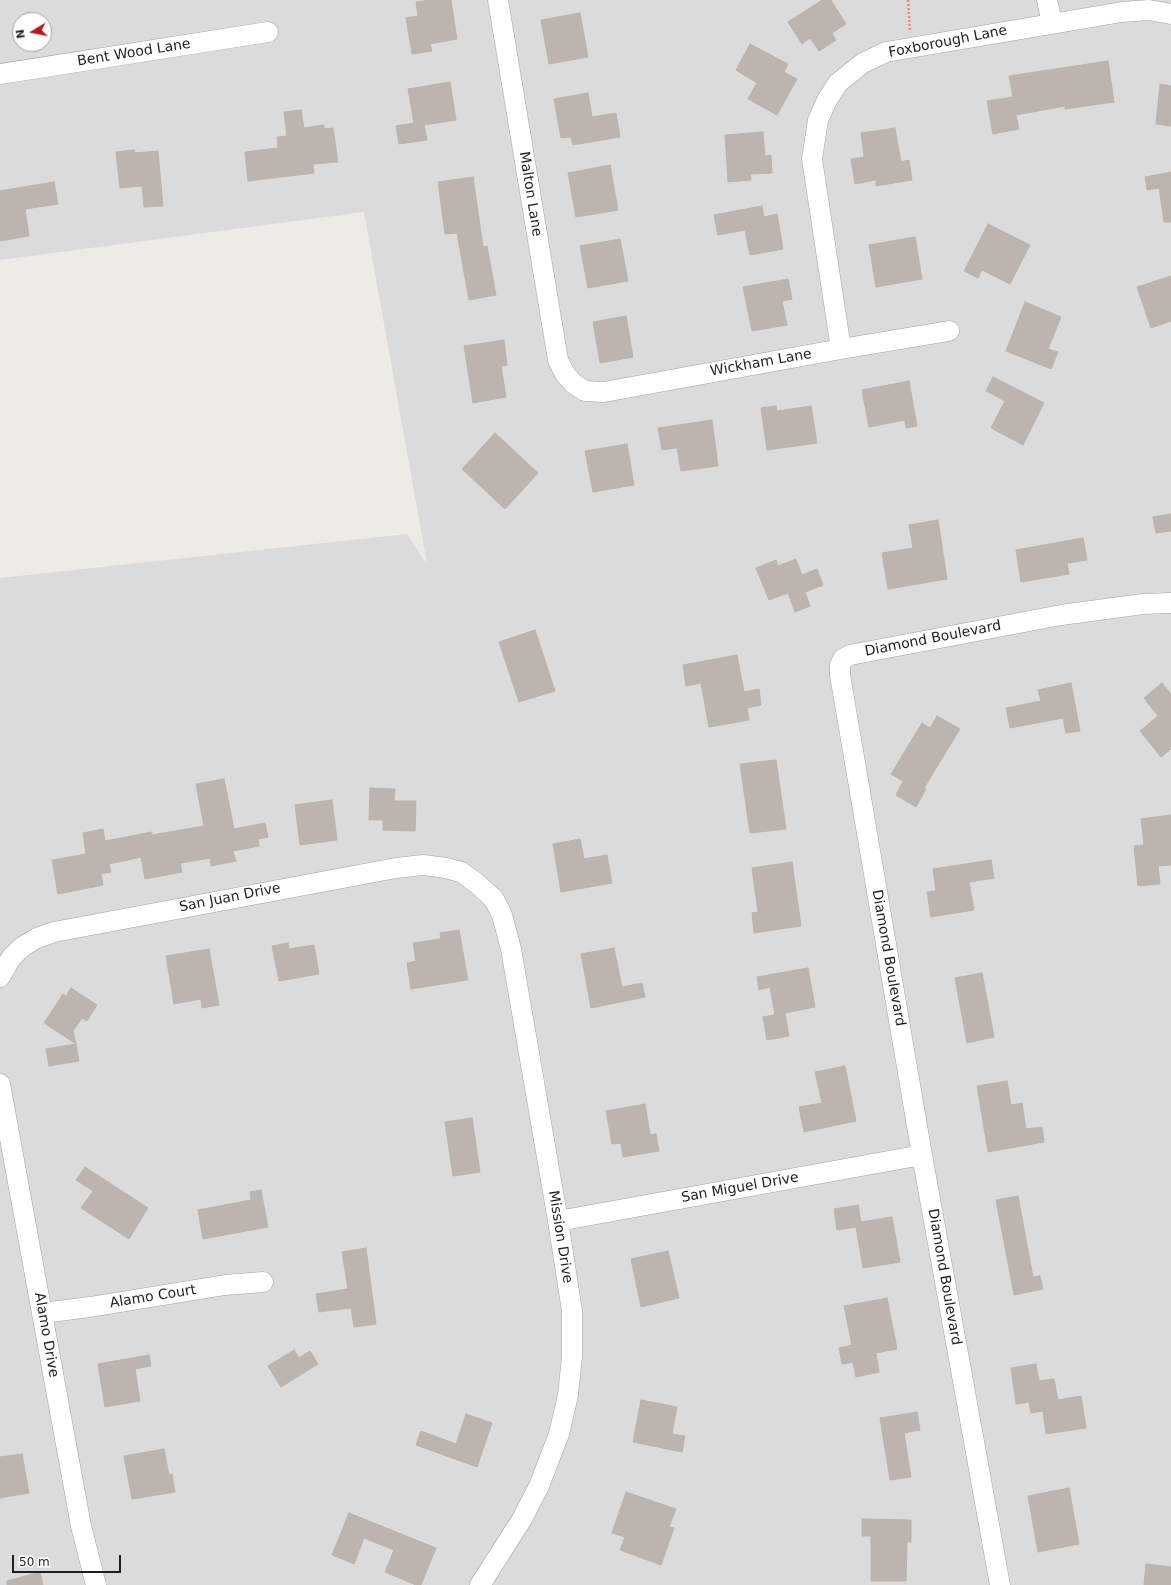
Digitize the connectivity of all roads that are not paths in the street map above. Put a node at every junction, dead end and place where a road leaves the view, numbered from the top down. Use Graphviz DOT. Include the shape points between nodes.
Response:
graph roads {
  1 [pos="498,0"];
  2 [pos="1047,0"];
  3 [pos="1171,14"];
  4 [pos="1052,23"];
  5 [pos="268,32"];
  6 [pos="0,74"];
  7 [pos="949,331"];
  8 [pos="841,349"];
  9 [pos="574,384"];
  10 [pos="1171,603"];
  11 [pos="476,882"];
  12 [pos="0,977"];
  13 [pos="0,1084"];
  14 [pos="922,1155"];
  15 [pos="558,1221"];
  16 [pos="263,1282"];
  17 [pos="42,1313"];
  18 [pos="96,1585"];
  19 [pos="480,1585"];
  20 [pos="1000,1585"];
  1 -- 9 [label="street, Malton Lane" via="558,360"];
  2 -- 4 [label="street"];
  3 -- 4 [label="street, Foxborough Lane" via="1149,10 1135,11"];
  4 -- 8 [label="street, Foxborough Lane" via="886,52 852,71 838,83 818,120 812,159"];
  5 -- 6 [label="street, Bent Wood Lane"];
  7 -- 8 [label="street, Wickham Lane"];
  8 -- 9 [label="street, Wickham Lane" via="604,392 585,391"];
  10 -- 14 [label="street, Diamond Boulevard" via="1143,604 1046,618 850,654 840,665"];
  11 -- 12 [label="street, San Juan Drive" via="461,872 446,868 423,865 396,868 62,930 37,938 22,947 11,958"];
  11 -- 15 [label="street, Mission Drive" via="494,899 502,915 511,949"];
  13 -- 17 [label="street, Alamo Drive"];
  14 -- 15 [label="street, San Miguel Drive"];
  14 -- 20 [label="street, Diamond Boulevard"];
  15 -- 19 [label="street, Mission Drive" via="572,1311 572,1357 568,1395 559,1434 539,1486 522,1519"];
  16 -- 17 [label="street, Alamo Court" via="225,1285"];
  17 -- 18 [label="street, Alamo Drive" via="81,1526"];
}
